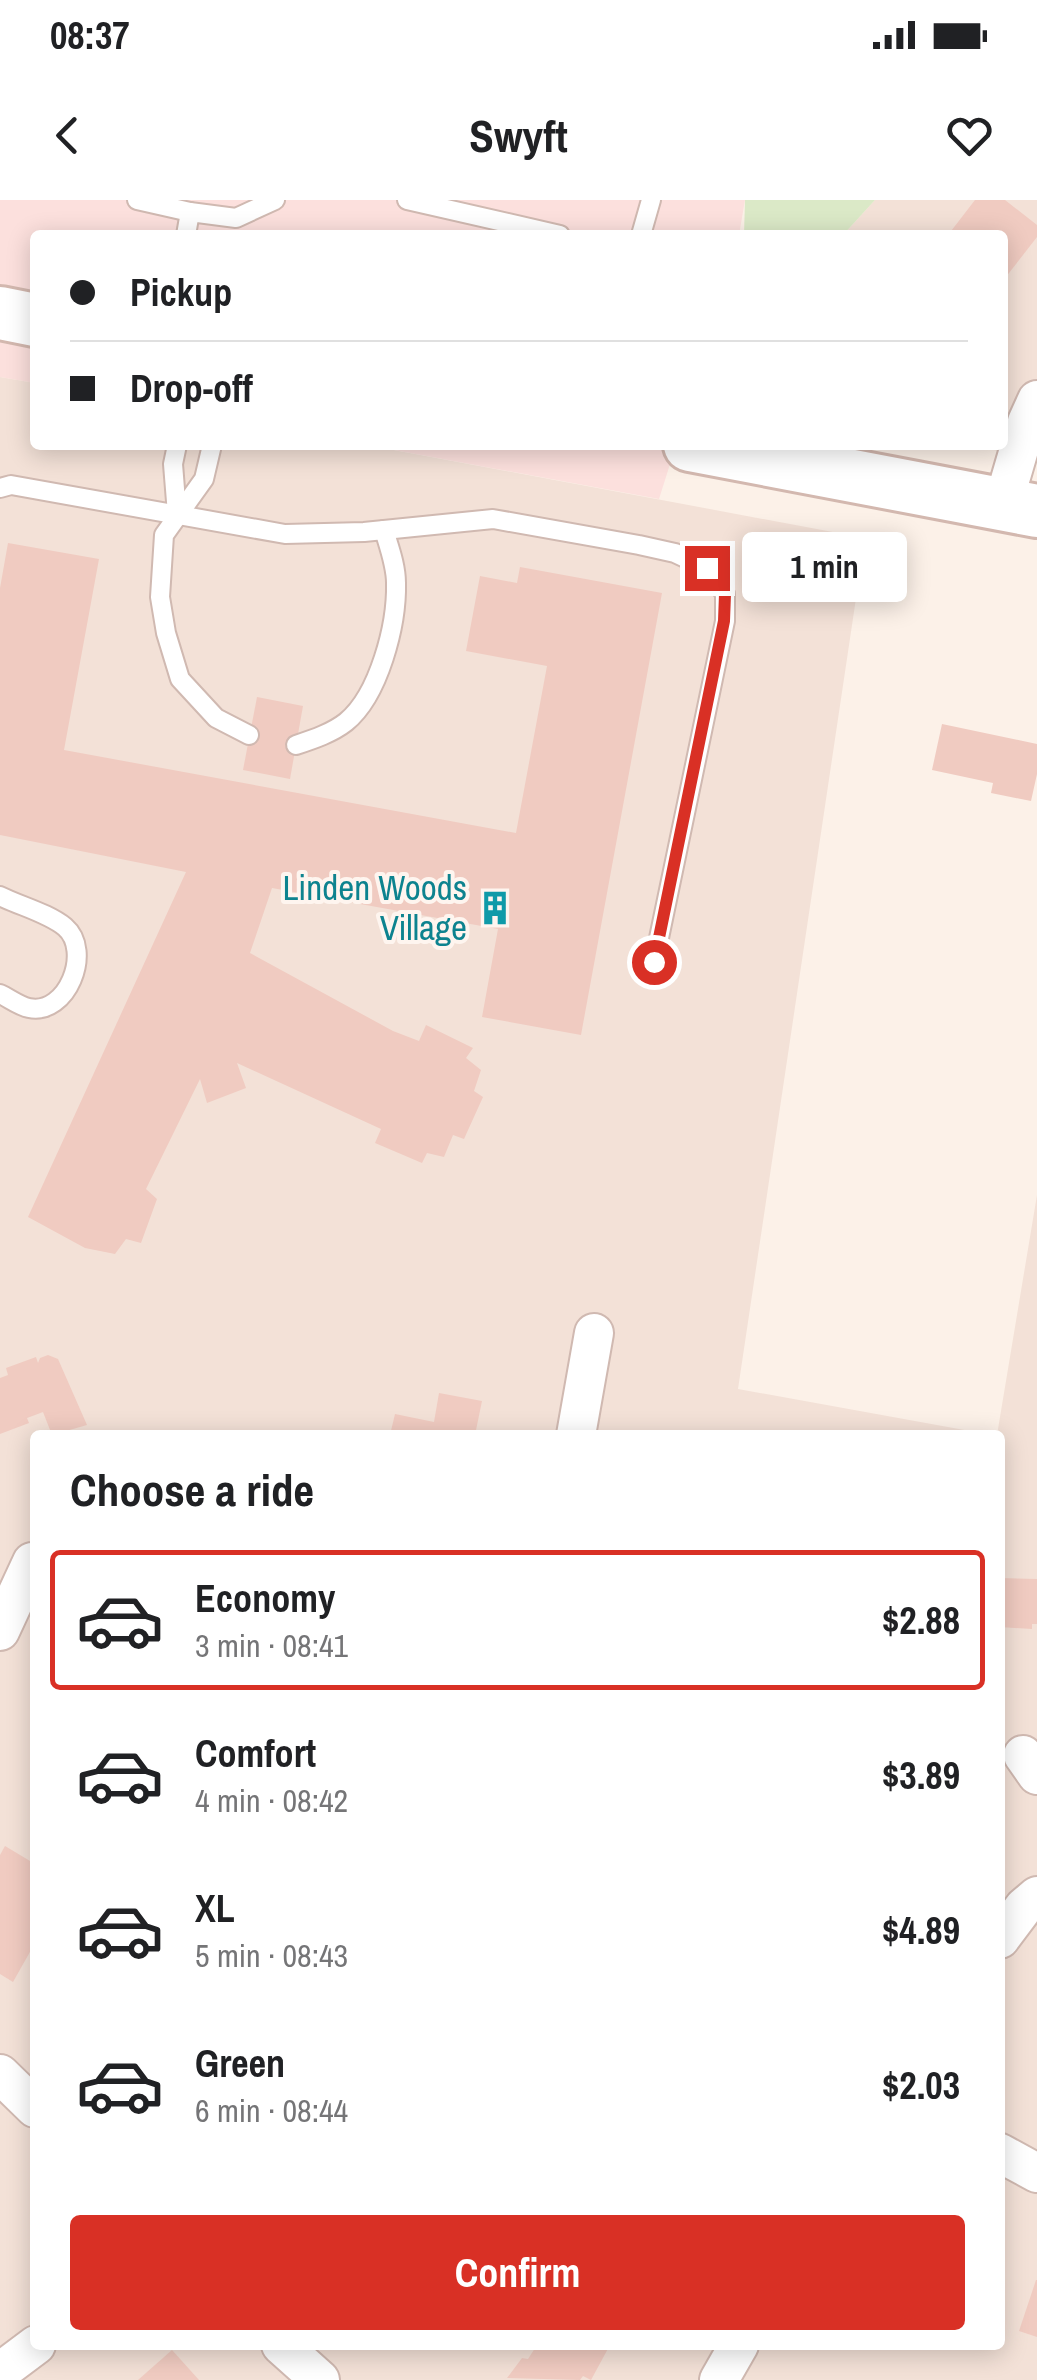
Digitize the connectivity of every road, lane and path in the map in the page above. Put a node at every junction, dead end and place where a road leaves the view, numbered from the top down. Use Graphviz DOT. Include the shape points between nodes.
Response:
graph roads {
  1 [pos="137,200"];
  2 [pos="275,200"];
  3 [pos="406,200"];
  4 [pos="651,200"];
  5 [pos="190,212"];
  6 [pos="187,230"];
  7 [pos="538,230"];
  8 [pos="642,230"];
  9 [pos="0,313"];
  10 [pos="30,319"];
  11 [pos="1037,400"];
  12 [pos="176,450"];
  13 [pos="211,450"];
  14 [pos="716,450"];
  15 [pos="0,488"];
  16 [pos="1020,508"];
  17 [pos="177,514"];
  18 [pos="384,530"];
  19 [pos="249,735"];
  20 [pos="296,745"];
  21 [pos="0,896"];
  22 [pos="654,962"];
  23 [pos="0,994"];
  24 [pos="594,1333"];
  25 [pos="577,1430"];
  26 [pos="30,1566"];
  27 [pos="0,1632"];
  28 [pos="1037,1896"];
  29 [pos="1005,1933"];
  30 [pos="0,2074"];
  31 [pos="30,2103"];
  32 [pos="1005,2156"];
  33 [pos="1037,2174"];
  34 [pos="30,2350"];
  35 [pos="287,2350"];
  36 [pos="736,2350"];
  37 [pos="0,2372"];
  38 [pos="320,2380"];
  39 [pos="718,2380"];
  1 -- 5 [label="lane"];
  2 -- 5 [label="lane" via="236,218"];
  3 -- 7 [label="lane"];
  4 -- 8 [label="lane"];
  5 -- 6 [label="lane"];
  9 -- 10 [label="main road"];
  11 -- 16 [label="street" via="1027,422"];
  12 -- 17 [label="lane"];
  13 -- 17 [label="lane" via="208,472"];
  14 -- 16 [label="main road"];
  15 -- 17 [label="lane"];
  17 -- 18 [label="lane" via="286,534"];
  17 -- 19 [label="lane" via="164,535 160,597 180,679 216,718"];
  18 -- 20 [label="lane" via="396,582 393,622 372,684 344,723"];
  18 -- 22 [label="lane" via="493,520 639,545 707,568 725,594"];
  21 -- 23 [label="lane" via="64,926 77,951 72,978 48,1006 30,1008"];
  24 -- 25 [label="street"];
  26 -- 27 [label="street"];
  28 -- 29 [label="street"];
  30 -- 31 [label="street"];
  32 -- 33 [label="street"];
  34 -- 37 [label="street"];
  35 -- 38 [label="street"];
  36 -- 39 [label="street"];
}
